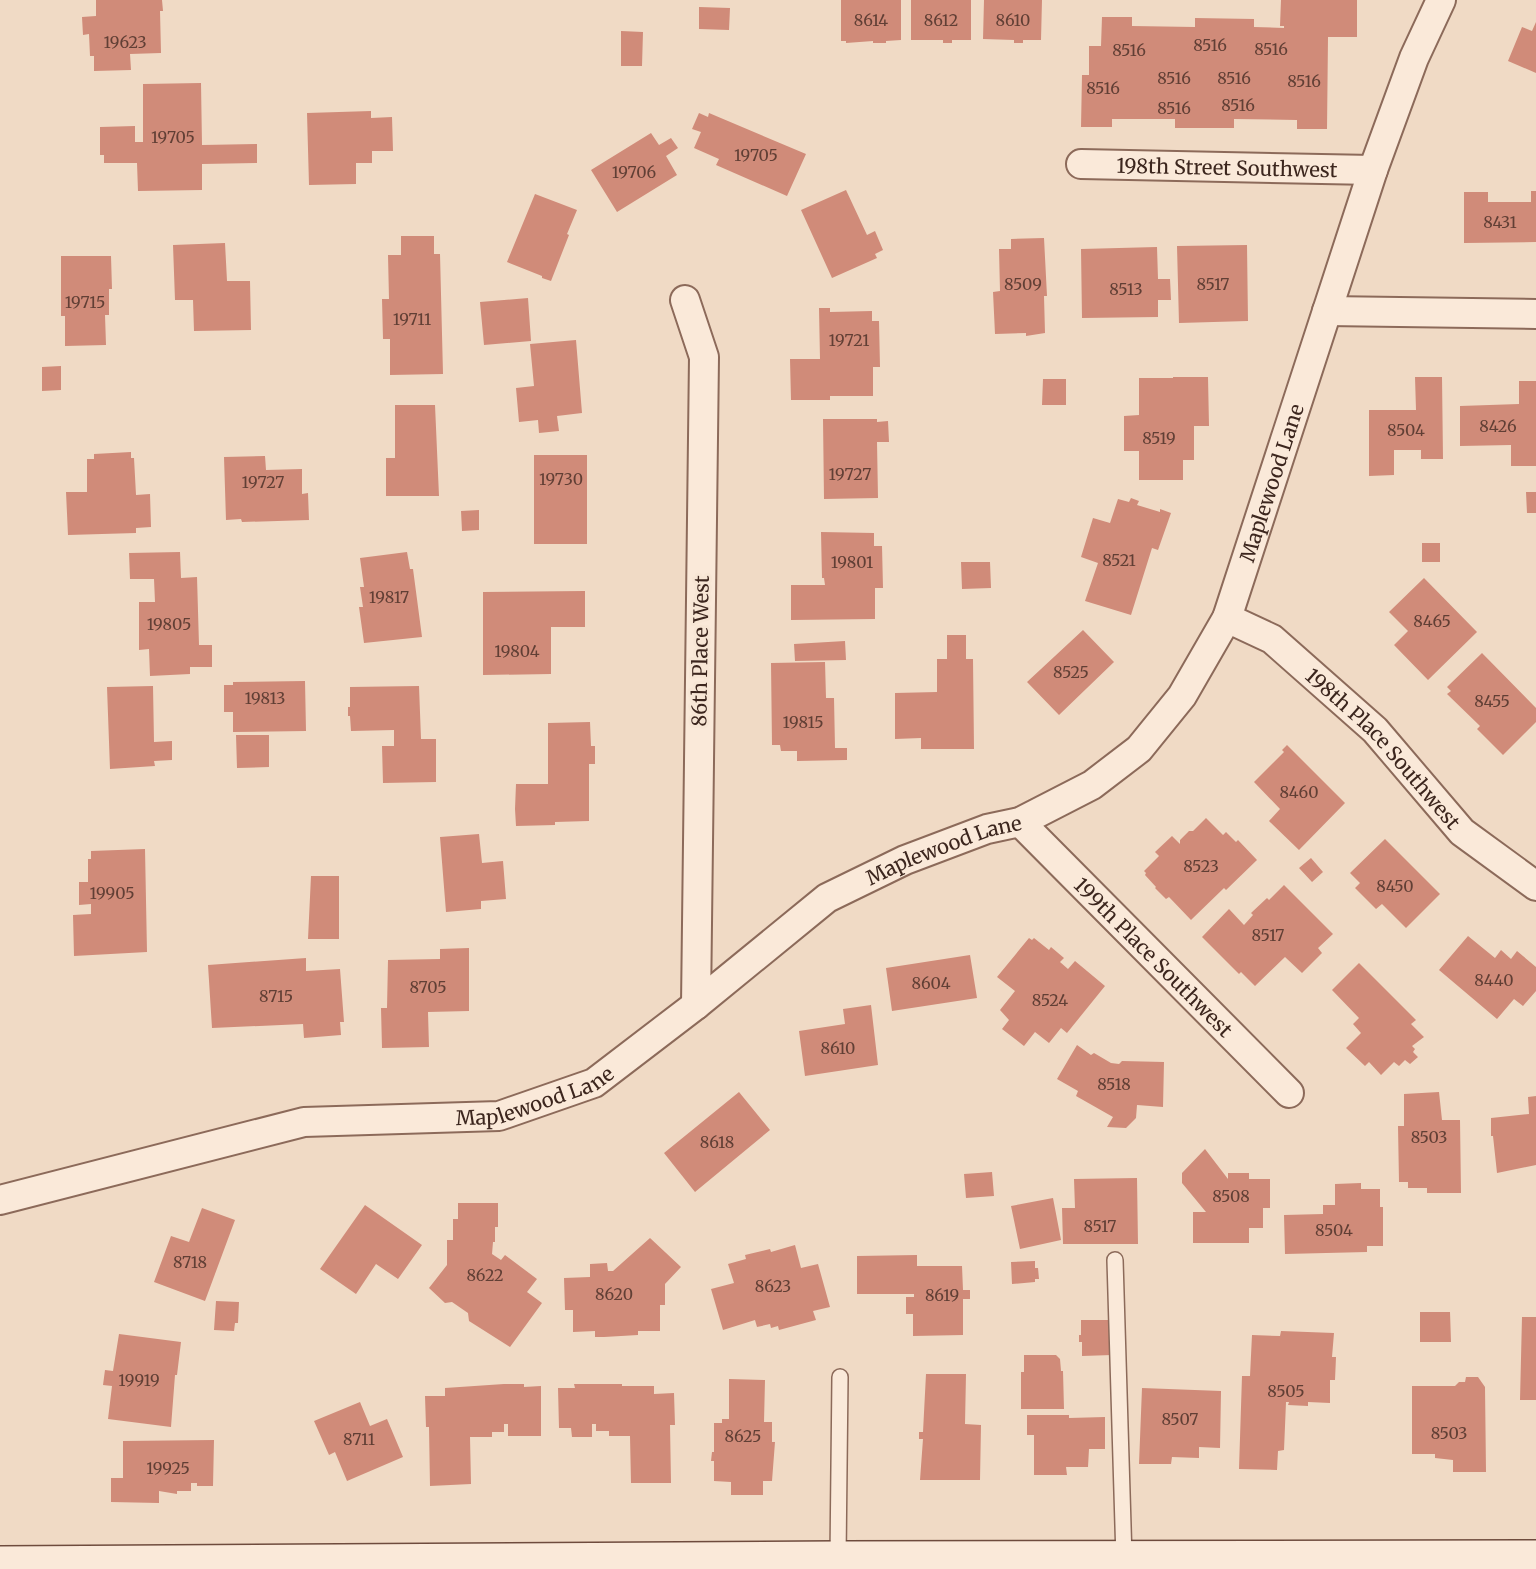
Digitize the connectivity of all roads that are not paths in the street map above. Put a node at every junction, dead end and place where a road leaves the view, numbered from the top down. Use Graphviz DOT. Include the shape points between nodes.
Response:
graph roads {
  1 [pos="1441,0"];
  2 [pos="1081,164"];
  3 [pos="1373,170"];
  4 [pos="685,300"];
  5 [pos="1327,311"];
  6 [pos="1536,314"];
  7 [pos="1227,618"];
  8 [pos="1020,822"];
  9 [pos="1536,886"];
  10 [pos="696,1005"];
  11 [pos="1289,1093"];
  12 [pos="0,1200"];
  13 [pos="1115,1260"];
  14 [pos="840,1377"];
  15 [pos="1536,1557"];
  16 [pos="838,1558"];
  17 [pos="1124,1559"];
  18 [pos="0,1563"];
  19 [pos="995,1564"];
  20 [pos="1363,1564"];
  1 -- 3 [label="street, Maplewood Lane" via="1414,58"];
  2 -- 3 [label="street, 198th Street Southwest"];
  3 -- 5 [label="street, Maplewood Lane"];
  4 -- 10 [label="street, 86th Place West" via="704,357"];
  5 -- 6 [label="street"];
  5 -- 7 [label="street, Maplewood Lane"];
  7 -- 8 [label="street, Maplewood Lane" via="1182,696 1139,749 1092,785"];
  7 -- 9 [label="street, 198th Place Southwest" via="1272,639 1375,730 1462,832"];
  8 -- 10 [label="street, Maplewood Lane" via="987,829 905,860 827,897"];
  8 -- 11 [label="street, 199th Place Southwest"];
  10 -- 12 [label="street, Maplewood Lane" via="594,1083 499,1116 303,1122"];
  13 -- 17 [label="lane"];
  14 -- 16 [label="lane"];
  15 -- 20 [label="street"];
  16 -- 18 [label="street"];
  16 -- 19 [label="street"];
  17 -- 19 [label="street"];
  17 -- 20 [label="street"];
}
